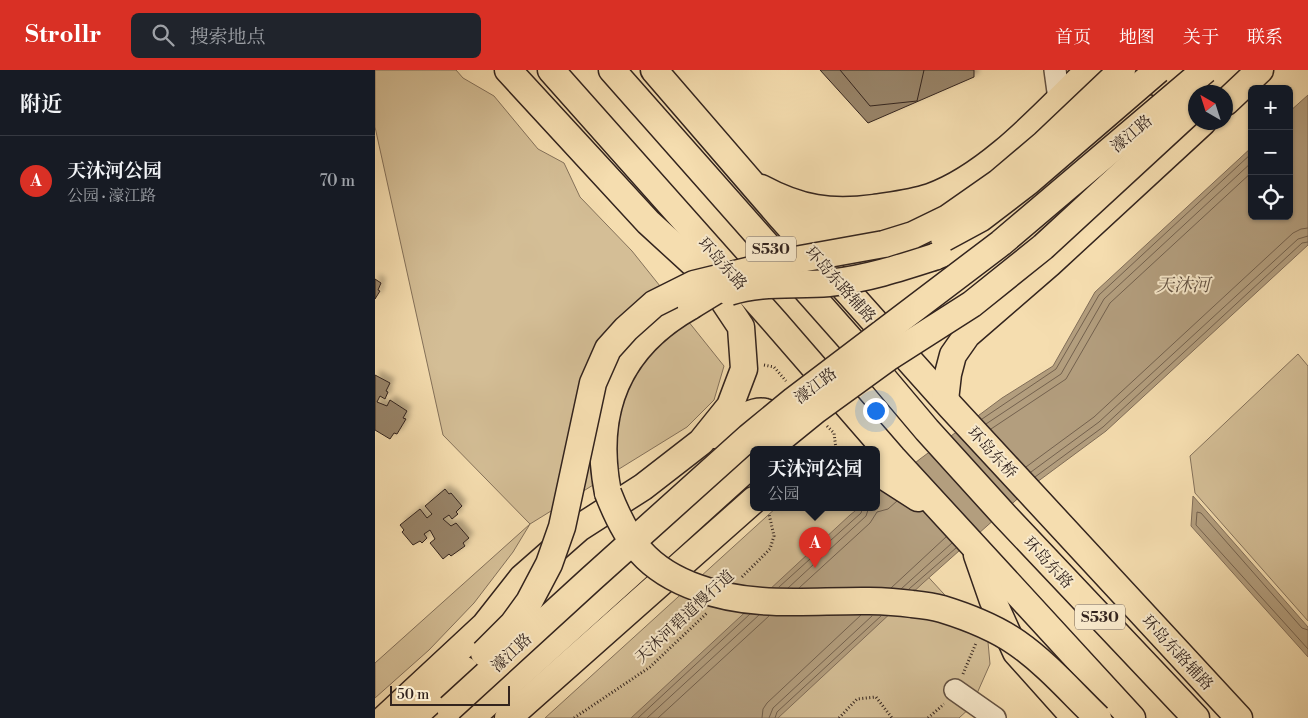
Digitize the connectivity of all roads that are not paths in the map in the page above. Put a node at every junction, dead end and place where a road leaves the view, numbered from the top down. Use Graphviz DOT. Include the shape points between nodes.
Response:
graph roads {
  1 [pos="508,70"];
  2 [pos="551,70"];
  3 [pos="612,70"];
  4 [pos="639,70"];
  5 [pos="654,70"];
  6 [pos="1055,70"];
  7 [pos="1089,70"];
  8 [pos="1096,70"];
  9 [pos="1122,70"];
  10 [pos="1158,70"];
  11 [pos="1205,70"];
  12 [pos="1236,70"];
  13 [pos="1260,70"];
  14 [pos="1219,85"];
  15 [pos="674,92"];
  16 [pos="1233,95"];
  17 [pos="1059,99"];
  18 [pos="1188,112"];
  19 [pos="1194,130"];
  20 [pos="752,183"];
  21 [pos="780,216"];
  22 [pos="748,271"];
  23 [pos="707,276"];
  24 [pos="691,306"];
  25 [pos="775,322"];
  26 [pos="948,404"];
  27 [pos="701,442"];
  28 [pos="772,446"];
  29 [pos="789,446"];
  30 [pos="868,446"];
  31 [pos="750,465"];
  32 [pos="886,470"];
  33 [pos="1035,497"];
  34 [pos="753,511"];
  35 [pos="1005,516"];
  36 [pos="1069,534"];
  37 [pos="974,545"];
  38 [pos="1135,653"];
  39 [pos="955,690"];
  40 [pos="453,715"];
  41 [pos="1195,716"];
  42 [pos="385,718"];
  43 [pos="412,718"];
  44 [pos="508,718"];
  45 [pos="995,718"];
  46 [pos="1075,718"];
  47 [pos="1098,718"];
  48 [pos="1132,718"];
  49 [pos="1239,718"];
  1 -- 23 [label="main road" via="648,222"];
  2 -- 25 [label="main road, 环岛东路 / S530"];
  3 -- 35 [label="main road, 环岛东桥 / S530"];
  4 -- 15 [label="main road"];
  5 -- 15 [label="main road, 环岛东路辅路"];
  6 -- 17 [label="street"];
  7 -- 17 [label="main road"];
  8 -- 21 [label="main road" via="983,175 953,196 910,217 849,234 809,230"];
  9 -- 22 [label="main road, bridge" via="1044,144 998,183 948,218 913,235 884,244"];
  10 -- 22 [label="main road, bridge" via="1028,182 981,218 943,239 903,254 819,271 780,274"];
  11 -- 24 [label="main road, bridge" via="1116,128 1001,223 969,243 934,257 860,278 745,288"];
  11 -- 40 [label="main road, 濠江路, bridge" via="1001,243 749,437 591,578"];
  12 -- 14 [label="main road"];
  13 -- 16 [label="main road"];
  15 -- 20 [label="main road, 环岛东路辅路"];
  17 -- 20 [label="main road" via="985,166 957,184 907,203 862,210 828,210 783,200"];
  18 -- 28 [label="main road, 濠江路, bridge" via="1043,246 972,304 889,357"];
  19 -- 26 [label="main road" via="967,335 953,355 948,374"];
  20 -- 21 [label="main road, 环岛东路辅路"];
  21 -- 26 [label="main road, 环岛东路辅路"];
  22 -- 24 [label="main road, bridge"];
  22 -- 43 [label="main road, bridge" via="694,284 661,300 626,329 608,350 593,383 562,527 549,564 529,602 513,624"];
  23 -- 25 [label="main road"];
  23 -- 27 [label="main road" via="741,327 744,369 731,406"];
  24 -- 47 [label="main road, bridge" via="673,316 641,343 624,368 605,419 604,458 608,493 618,518 641,552 658,569 679,582 739,600 893,601 939,608 972,619 1018,644"];
  25 -- 30 [label="main road, 环岛东路 / S530"];
  26 -- 33 [label="main road, 环岛东桥"];
  27 -- 29 [label="main road" via="753,412 766,412 785,432"];
  27 -- 42 [label="main road" via="643,487 579,528 522,578 485,625"];
  31 -- 40 [label="main road, 濠江路"];
  32 -- 37 [label="main road, S530" via="949,517"];
  33 -- 36 [label="main road, 环岛东路辅路"];
  34 -- 44 [label="main road"];
  35 -- 38 [label="main road, 环岛东路 / S530"];
  36 -- 38 [label="main road"];
  36 -- 49 [label="main road, 环岛东路辅路"];
  37 -- 46 [label="main road" via="993,601 1016,652"];
  37 -- 48 [label="main road, S530"];
  38 -- 41 [label="main road, 环岛东路 / S530"];
  39 -- 45 [label="street"];
}
